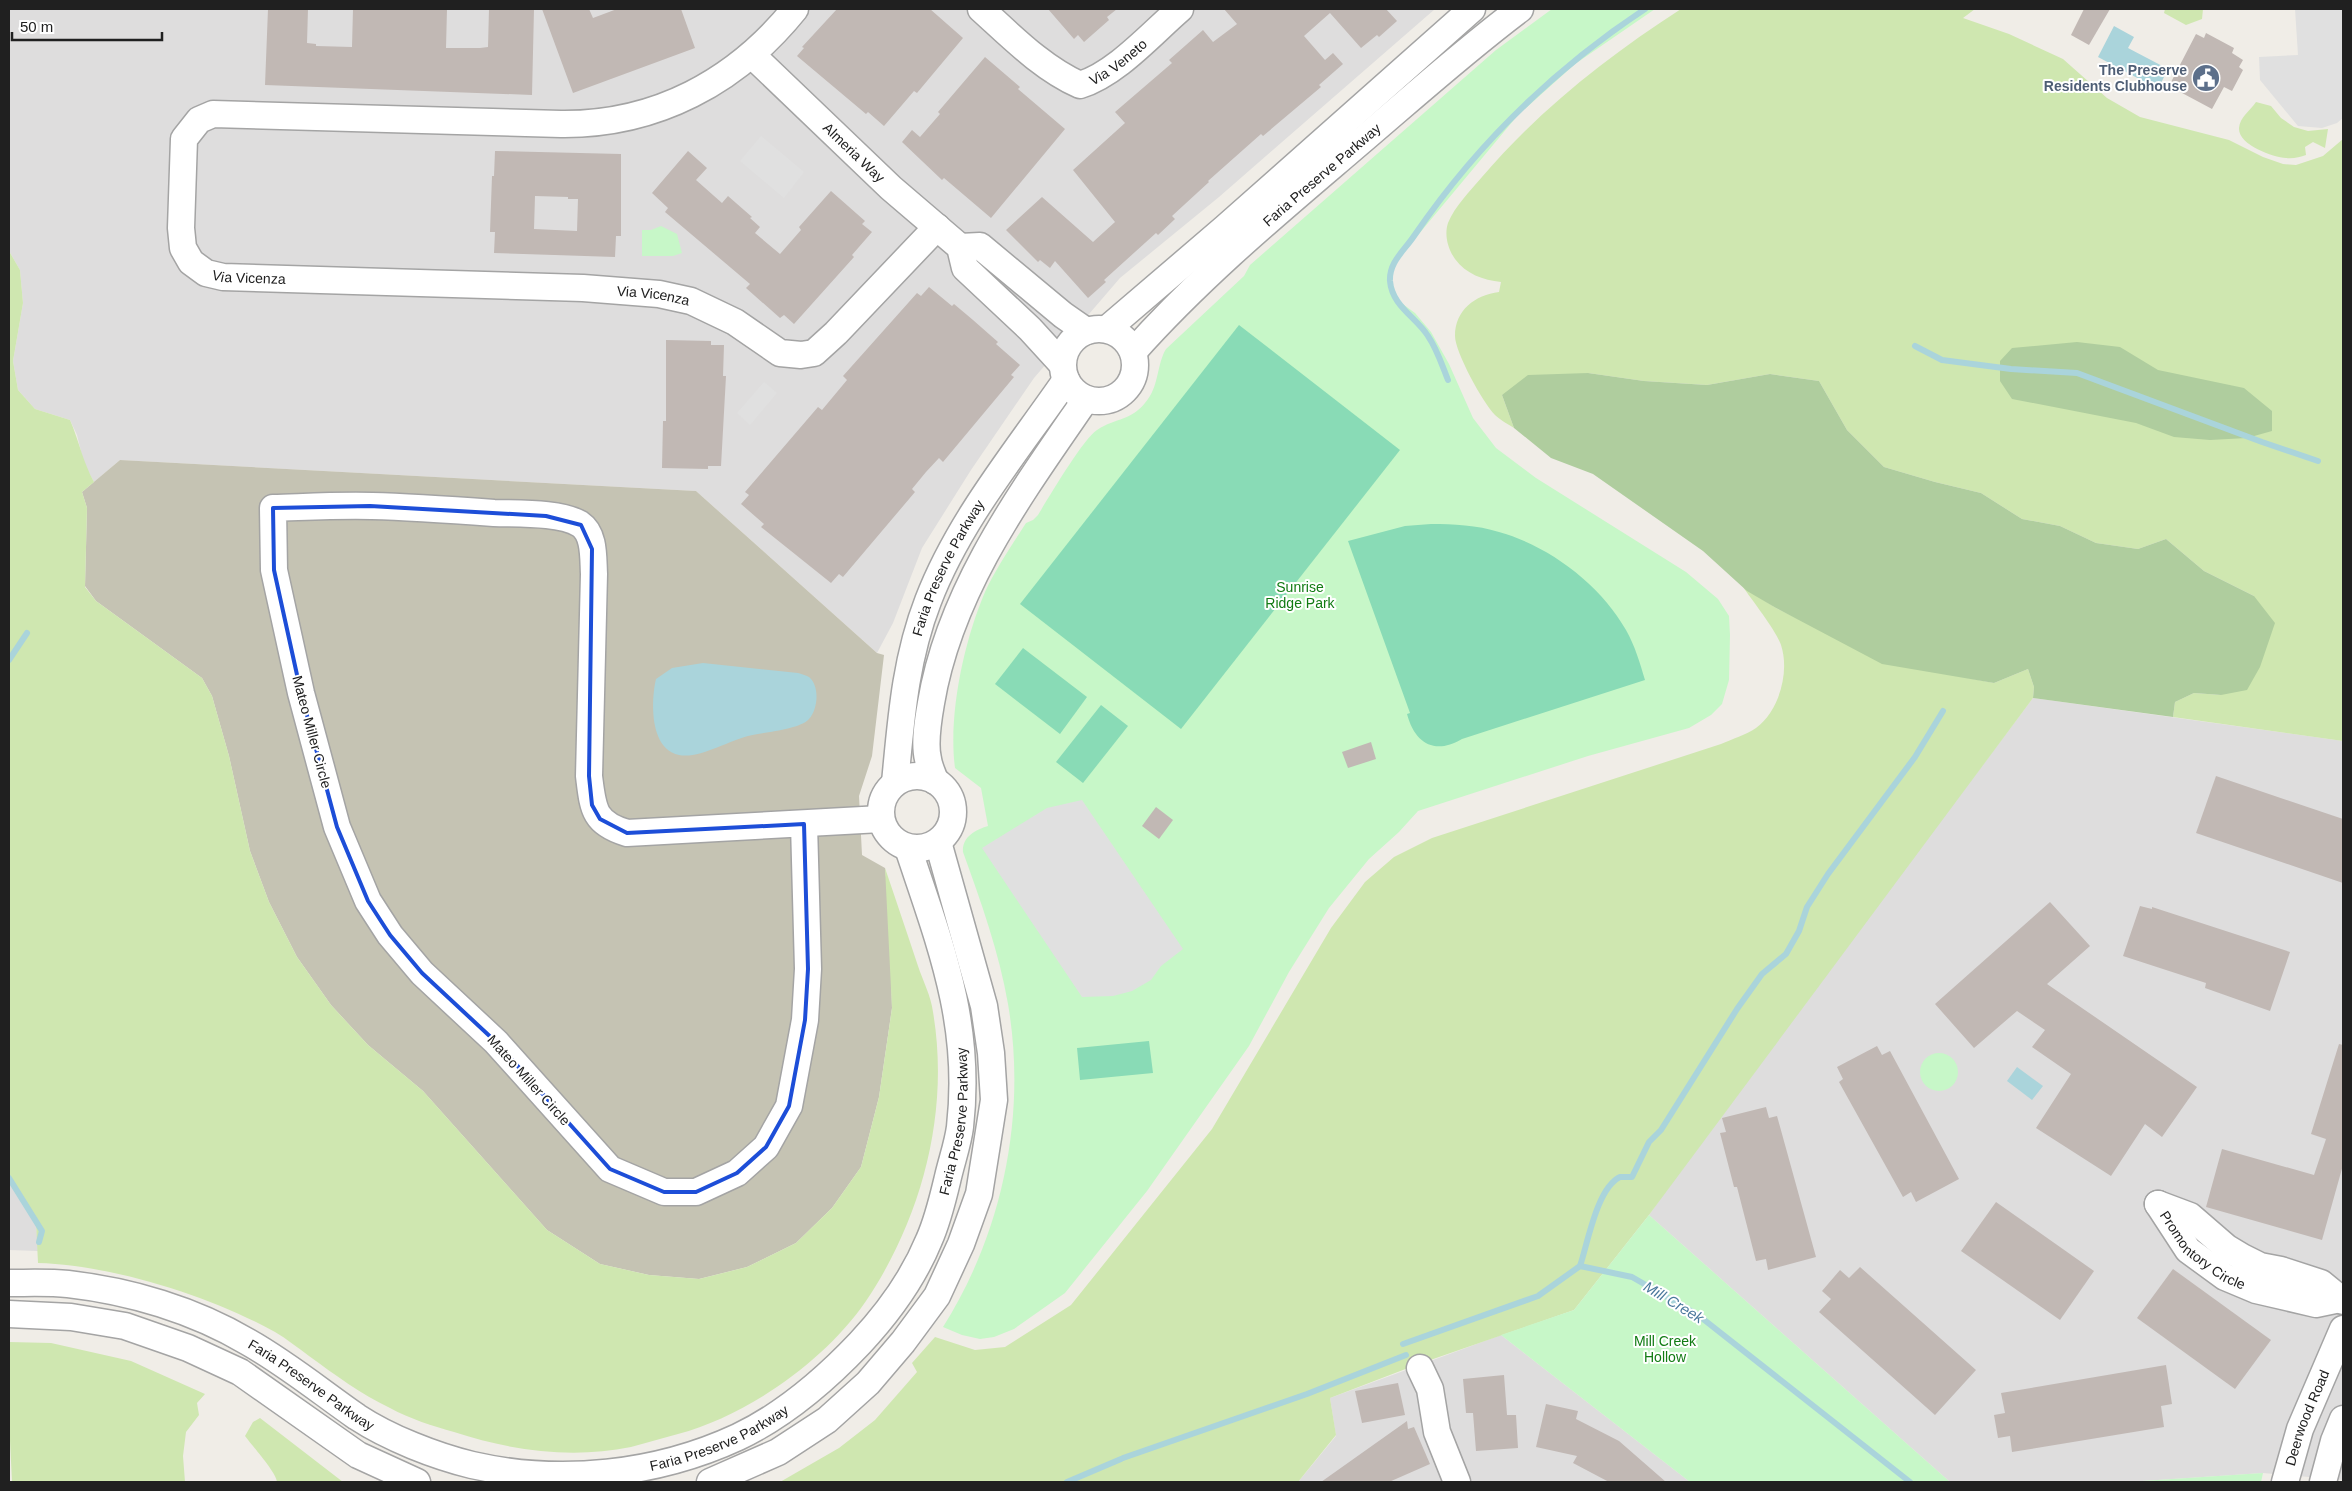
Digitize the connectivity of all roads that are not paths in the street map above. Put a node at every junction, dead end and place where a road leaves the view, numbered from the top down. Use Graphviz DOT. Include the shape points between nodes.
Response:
graph roads {
  1 [pos="795,9"];
  2 [pos="981,9"];
  3 [pos="1180,9"];
  4 [pos="1472,9"];
  5 [pos="1520,9"];
  6 [pos="752,55"];
  7 [pos="937,227"];
  8 [pos="960,247"];
  9 [pos="1097,330"];
  10 [pos="1133,352"];
  11 [pos="1064,372"];
  12 [pos="1086,399"];
  13 [pos="935,781"];
  14 [pos="895,783"];
  15 [pos="881,819"];
  16 [pos="804,824"];
  17 [pos="938,842"];
  18 [pos="908,848"];
  19 [pos="9,1283"];
  20 [pos="2342,1300"];
  21 [pos="9,1314"];
  22 [pos="2343,1329"];
  23 [pos="1420,1368"];
  24 [pos="2343,1419"];
  25 [pos="417,1482"];
  26 [pos="710,1482"];
  27 [pos="1457,1482"];
  28 [pos="2285,1482"];
  29 [pos="2323,1482"];
  1 -- 6 [label="street, Via Vicenza"];
  2 -- 3 [label="street, Via Veneto" via="1045,65 1080,85 1110,72"];
  4 -- 9 [label="street, Faria Preserve Parkway" via="1218,235"];
  5 -- 10 [label="street, Faria Preserve Parkway" via="1470,47 1226,257 1169,311"];
  6 -- 7 [label="street, Almeria Way" via="891,188"];
  6 -- 7 [label="street, Via Vicenza" via="701,91 645,114 610,122 561,124 213,114 199,120 184,139 180,228 183,248 191,262 206,273 223,277 591,288 660,294 691,301 735,322 780,353 791,356 814,353 836,334"];
  7 -- 8 [label="street, Almeria Way"];
  8 -- 9 [label="street" via="980,246"];
  8 -- 11 [label="street, Almeria Way" via="966,268 1030,329"];
  9 -- 10 [label="street" via="1118,334"];
  9 -- 11 [label="street" via="1069,344"];
  10 -- 12 [label="street" via="1134,375 1129,386 1110,400"];
  11 -- 12 [label="street" via="1076,393"];
  11 -- 14 [label="street, Faria Preserve Parkway" via="949,553 927,601 903,696"];
  12 -- 13 [label="street, Faria Preserve Parkway" via="1037,470 974,575 952,621 937,669 929,716 927,758"];
  13 -- 14 [label="street" via="915,776"];
  13 -- 17 [label="street" via="949,796 953,814 949,830"];
  14 -- 15 [label="street" via="883,799"];
  15 -- 16 [label="street, Mateo Miller Circle"];
  15 -- 18 [label="street" via="890,837"];
  16 -- 16 [label="street, Mateo Miller Circle" via="628,833 613,829 600,819 592,805 589,776 594,574 592,548 588,533 581,525 546,516 508,513 370,506 273,508 274,570 298,684 337,827 368,901 390,935 422,973 496,1042 610,1169 664,1192 696,1192 737,1173 766,1148 789,1106 805,1020 808,969"];
  17 -- 18 [label="street"];
  17 -- 26 [label="street" via="984,1006 991,1053 994,1100 979,1194 937,1296 868,1383 827,1420 778,1452"];
  18 -- 19 [label="street, Faria Preserve Parkway" via="948,968 960,1037 960,1128 942,1200 929,1240 900,1296 867,1336 830,1374 739,1436 685,1456 631,1470 576,1476 520,1474 469,1464 421,1449 361,1419 247,1341 184,1312 126,1294 65,1284"];
  20 -- 20 [label="street, Promontory Circle" via="2321,1282 2260,1266 2242,1257 2190,1216 2158,1204 2188,1250 2225,1277 2256,1290 2316,1304"];
  21 -- 25 [label="street" via="71,1317 126,1326 188,1348 240,1372 358,1455"];
  22 -- 28 [label="street, Deerwood Road" via="2300,1429"];
  23 -- 27 [label="street" via="1430,1389 1437,1432"];
  24 -- 29 [label="street"];
}
